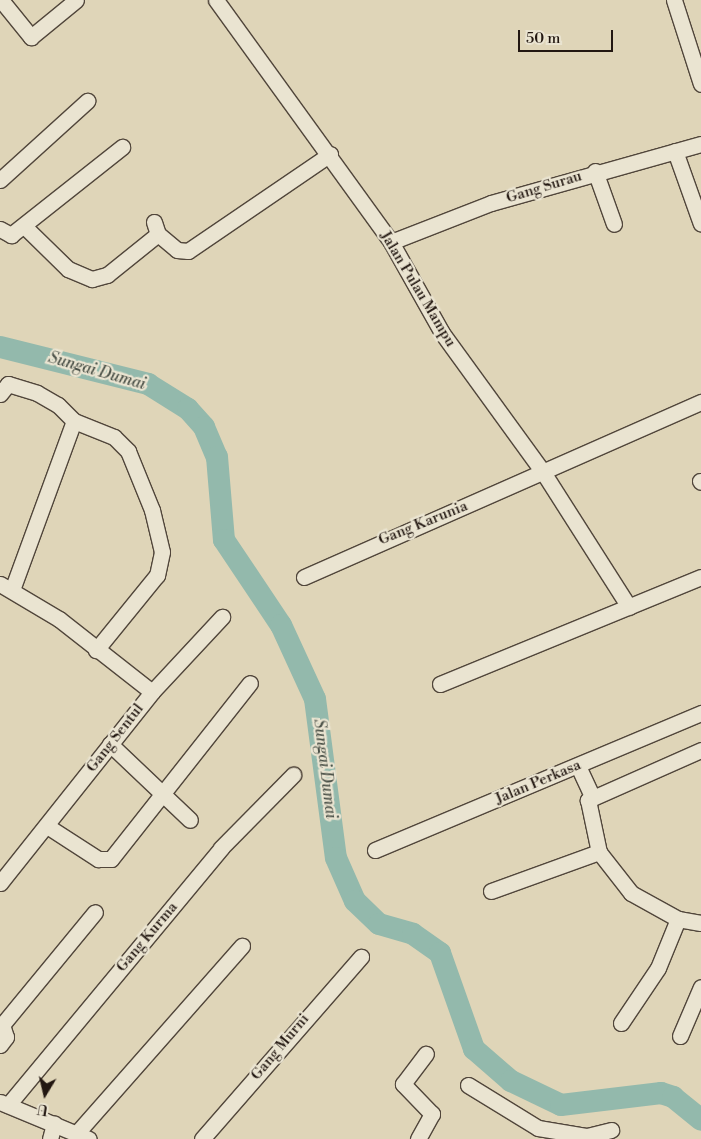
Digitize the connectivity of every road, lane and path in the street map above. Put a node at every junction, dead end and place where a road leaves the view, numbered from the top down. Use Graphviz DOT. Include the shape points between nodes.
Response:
graph roads {
  1 [pos="1,0"];
  2 [pos="76,0"];
  3 [pos="216,0"];
  4 [pos="674,0"];
  5 [pos="701,84"];
  6 [pos="87,101"];
  7 [pos="701,144"];
  8 [pos="122,146"];
  9 [pos="674,151"];
  10 [pos="330,154"];
  11 [pos="595,171"];
  12 [pos="0,180"];
  13 [pos="614,224"];
  14 [pos="701,224"];
  15 [pos="24,226"];
  16 [pos="0,229"];
  17 [pos="391,242"];
  18 [pos="0,394"];
  19 [pos="701,402"];
  20 [pos="74,421"];
  21 [pos="543,472"];
  22 [pos="304,576"];
  23 [pos="701,577"];
  24 [pos="6,587"];
  25 [pos="629,608"];
  26 [pos="222,617"];
  27 [pos="96,650"];
  28 [pos="250,684"];
  29 [pos="440,684"];
  30 [pos="152,692"];
  31 [pos="701,713"];
  32 [pos="110,744"];
  33 [pos="701,750"];
  34 [pos="578,766"];
  35 [pos="293,775"];
  36 [pos="163,790"];
  37 [pos="592,798"];
  38 [pos="190,820"];
  39 [pos="47,826"];
  40 [pos="375,850"];
  41 [pos="600,852"];
  42 [pos="0,883"];
  43 [pos="491,891"];
  44 [pos="95,912"];
  45 [pos="678,919"];
  46 [pos="701,923"];
  47 [pos="242,946"];
  48 [pos="361,957"];
  49 [pos="701,987"];
  50 [pos="622,1023"];
  51 [pos="680,1036"];
  52 [pos="0,1044"];
  53 [pos="426,1054"];
  54 [pos="468,1085"];
  55 [pos="4,1104"];
  56 [pos="611,1130"];
  57 [pos="52,1132"];
  58 [pos="537,1133"];
  59 [pos="83,1136"];
  60 [pos="202,1139"];
  61 [pos="418,1139"];
  1 -- 2 [label="street" via="31,37"];
  3 -- 10 [label="street, Jalan Pulau Mampu"];
  4 -- 5 [label="street"];
  6 -- 12 [label="street"];
  7 -- 9 [label="street, Gang Surau"];
  8 -- 15 [label="street"];
  9 -- 11 [label="street, Gang Surau"];
  9 -- 14 [label="street"];
  10 -- 15 [label="street" via="193,249 177,250 156,228 107,275 92,279 68,269"];
  10 -- 17 [label="street, Jalan Pulau Mampu"];
  11 -- 13 [label="street"];
  11 -- 17 [label="street, Gang Surau" via="491,203"];
  15 -- 16 [label="street" via="11,235"];
  17 -- 21 [label="street, Jalan Pulau Mampu" via="442,333"];
  18 -- 20 [label="street" via="8,384 37,393 58,405"];
  19 -- 21 [label="street, Gang Karunia"];
  20 -- 24 [label="street"];
  20 -- 27 [label="street" via="114,437 128,451 162,552 157,574"];
  21 -- 22 [label="street, Gang Karunia" via="377,541"];
  21 -- 25 [label="street, Jalan Pulau Mampu"];
  23 -- 25 [label="street"];
  24 -- 27 [label="street, Gang Sentul" via="59,619"];
  25 -- 29 [label="street"];
  26 -- 30 [label="street"];
  27 -- 30 [label="street, Gang Sentul"];
  28 -- 36 [label="street"];
  30 -- 32 [label="street, Gang Sentul"];
  31 -- 34 [label="street, Jalan Perkasa"];
  32 -- 36 [label="street"];
  32 -- 39 [label="street, Gang Sentul"];
  33 -- 37 [label="street"];
  34 -- 37 [label="street"];
  34 -- 40 [label="street, Jalan Perkasa"];
  35 -- 55 [label="street, Gang Kurma" via="221,848"];
  36 -- 38 [label="street"];
  36 -- 39 [label="street" via="107,861"];
  37 -- 41 [label="street" via="588,800"];
  39 -- 42 [label="street, Gang Sentul"];
  41 -- 43 [label="street"];
  41 -- 45 [label="street" via="631,893"];
  44 -- 52 [label="street" via="2,1025 6,1036"];
  45 -- 46 [label="street"];
  45 -- 50 [label="street" via="658,968"];
  47 -- 59 [label="street"];
  48 -- 60 [label="street, Gang Murni"];
  49 -- 51 [label="street"];
  53 -- 61 [label="street" via="403,1084 432,1114"];
  54 -- 58 [label="street"];
  55 -- 57 [label="street"];
  56 -- 58 [label="street" via="587,1136"];
  57 -- 59 [label="street"];
}
